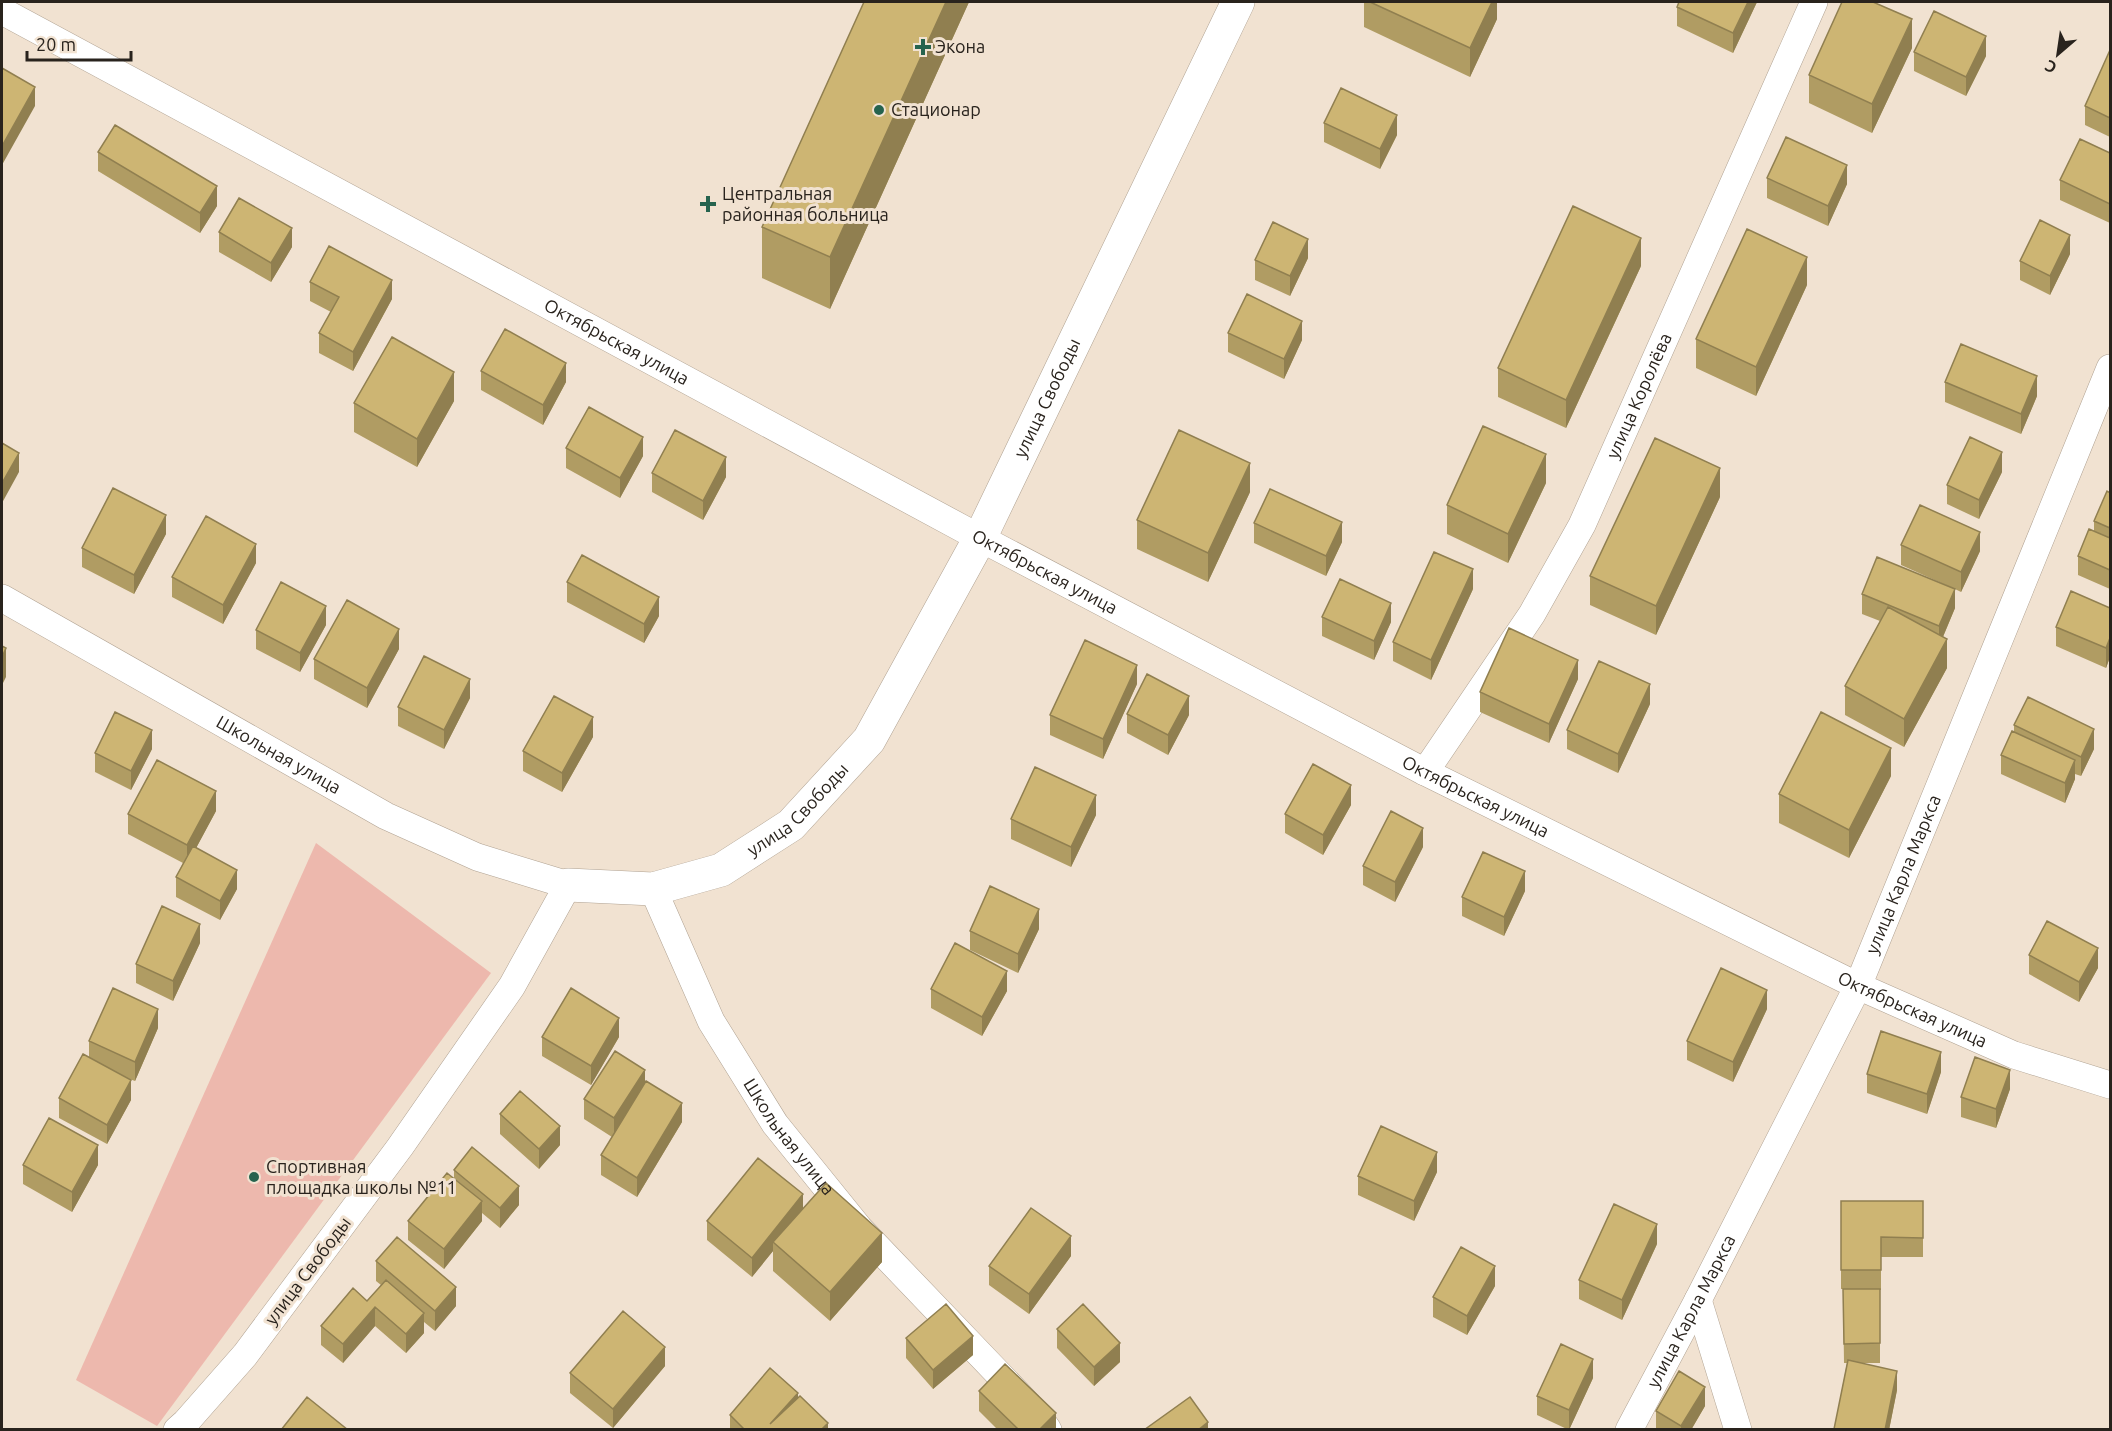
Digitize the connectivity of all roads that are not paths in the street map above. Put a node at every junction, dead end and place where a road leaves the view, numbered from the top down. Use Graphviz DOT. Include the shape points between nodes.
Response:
graph roads {
  1 [pos="1238,2"];
  2 [pos="1814,2"];
  3 [pos="2,11"];
  4 [pos="2110,368"];
  5 [pos="980,538"];
  6 [pos="2,598"];
  7 [pos="1425,772"];
  8 [pos="568,885"];
  9 [pos="653,889"];
  10 [pos="1857,986"];
  11 [pos="2110,1085"];
  12 [pos="1698,1300"];
  13 [pos="177,1430"];
  14 [pos="1048,1430"];
  15 [pos="1629,1430"];
  16 [pos="1738,1430"];
  1 -- 5 [label="street, улица Свободы"];
  2 -- 7 [label="street, улица Королёва" via="1582,525 1532,614"];
  3 -- 5 [label="street, Октябрьская улица"];
  4 -- 10 [label="street, улица Карла Маркса"];
  5 -- 7 [label="street, Октябрьская улица"];
  5 -- 9 [label="street, улица Свободы" via="869,740 791,825 721,870"];
  6 -- 8 [label="street, Школьная улица" via="386,816 477,857"];
  7 -- 10 [label="street, Октябрьская улица"];
  8 -- 9 [label="street, улица Свободы"];
  8 -- 13 [label="street, улица Свободы" via="512,986 400,1147 245,1355"];
  9 -- 14 [label="street, Школьная улица" via="711,1021 776,1124 859,1228"];
  10 -- 11 [label="street, Октябрьская улица" via="2014,1055"];
  10 -- 12 [label="street, улица Карла Маркса"];
  12 -- 15 [label="street, улица Карла Маркса"];
  12 -- 16 [label="street"];
}
